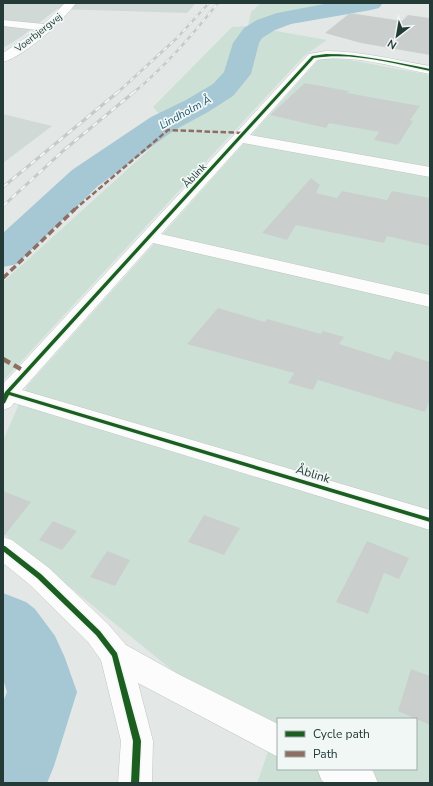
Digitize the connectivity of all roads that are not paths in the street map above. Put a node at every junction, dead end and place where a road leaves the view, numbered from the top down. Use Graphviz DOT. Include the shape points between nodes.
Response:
graph roads {
  1 [pos="71,3"];
  2 [pos="3,23"];
  3 [pos="47,28"];
  4 [pos="3,58"];
  5 [pos="430,70"];
  6 [pos="241,138"];
  7 [pos="430,172"];
  8 [pos="150,237"];
  9 [pos="430,301"];
  10 [pos="5,398"];
  11 [pos="430,520"];
  12 [pos="3,548"];
  13 [pos="115,655"];
  14 [pos="277,740"];
  15 [pos="336,770"];
  16 [pos="135,783"];
  17 [pos="361,783"];
  1 -- 3 [label="street, Voerbjergvej"];
  2 -- 3 [label="street"];
  3 -- 4 [label="street, Voerbjergvej"];
  5 -- 6 [label="street, Åblink" via="344,54 313,57"];
  6 -- 7 [label="street"];
  6 -- 8 [label="street, Åblink"];
  8 -- 9 [label="street"];
  8 -- 10 [label="street, Åblink"];
  10 -- 11 [label="street, Åblink"];
  12 -- 13 [label="street" via="39,576 98,633"];
  13 -- 14 [label="street"];
  13 -- 16 [label="street" via="137,741"];
  15 -- 17 [label="street"];
}
